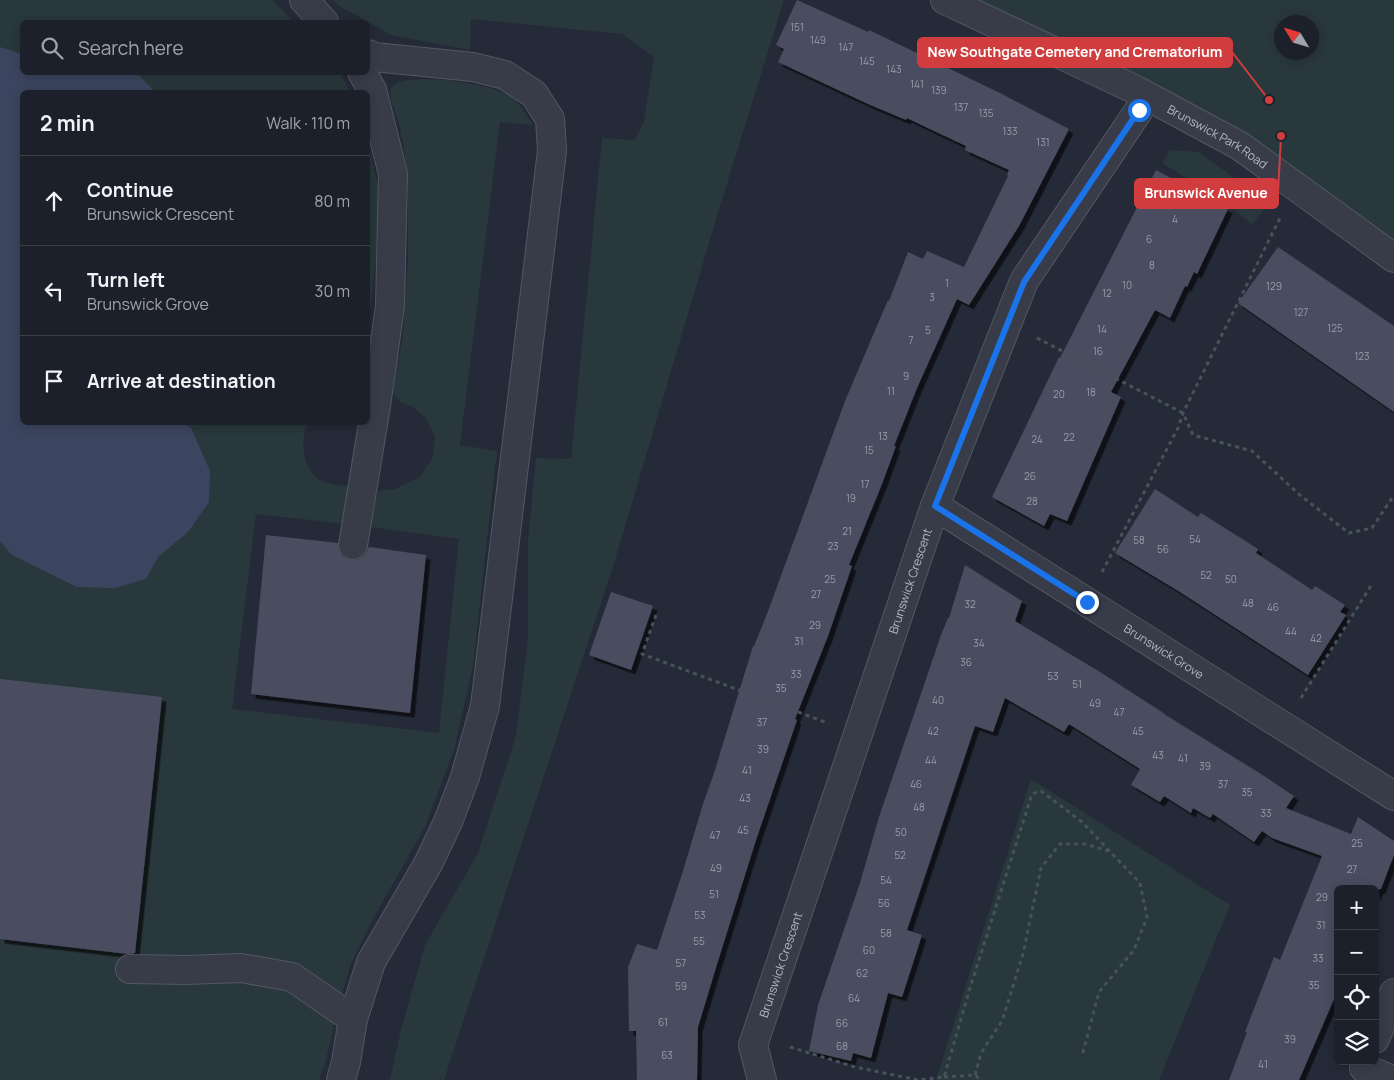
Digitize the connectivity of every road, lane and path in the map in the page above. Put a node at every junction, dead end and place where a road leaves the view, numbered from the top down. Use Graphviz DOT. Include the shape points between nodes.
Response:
graph roads {
  1 [pos="304,0"];
  2 [pos="945,0"];
  3 [pos="322,20"];
  4 [pos="370,55"];
  5 [pos="364,75"];
  6 [pos="1139,110"];
  7 [pos="1297,188"];
  8 [pos="1394,258"];
  9 [pos="1008,324"];
  10 [pos="1183,413"];
  11 [pos="1394,494"];
  12 [pos="935,506"];
  13 [pos="353,545"];
  14 [pos="1372,584"];
  15 [pos="1087,602"];
  16 [pos="656,615"];
  17 [pos="1284,726"];
  18 [pos="858,735"];
  19 [pos="1394,796"];
  20 [pos="1110,852"];
  21 [pos="130,969"];
  22 [pos="1394,992"];
  23 [pos="352,1019"];
  24 [pos="1379,1029"];
  25 [pos="756,1036"];
  26 [pos="1082,1056"];
  27 [pos="1363,1070"];
  28 [pos="975,1075"];
  29 [pos="944,1076"];
  30 [pos="341,1080"];
  31 [pos="762,1080"];
  32 [pos="980,1080"];
  33 [pos="1393,1080"];
  1 -- 3 [label="street"];
  2 -- 7 [label="street, Brunswick Park Road" via="1136,90 1240,146"];
  4 -- 23 [label="street" via="473,67 505,75 534,94 550,119 552,151 484,706 465,776 448,822 428,864 371,962"];
  5 -- 13 [label="street" via="372,90 392,174 390,306"];
  6 -- 9 [label="street, Brunswick Crescent" via="1024,282"];
  7 -- 8 [label="street, Brunswick Park Road"];
  7 -- 10 [label="path"];
  9 -- 10 [label="path"];
  9 -- 12 [label="street, Brunswick Crescent"];
  10 -- 11 [label="path" via="1192,435 1252,451 1301,496 1349,533 1372,528"];
  10 -- 15 [label="path"];
  12 -- 15 [label="street, Brunswick Grove"];
  12 -- 18 [label="street, Brunswick Crescent"];
  14 -- 17 [label="path"];
  15 -- 17 [label="street, Brunswick Grove"];
  16 -- 18 [label="path" via="642,654"];
  17 -- 19 [label="street, Brunswick Grove"];
  18 -- 25 [label="street, Brunswick Crescent"];
  20 -- 26 [label="path" via="1140,883 1147,917 1134,950 1099,992"];
  20 -- 28 [label="path" via="1086,844 1060,844 1041,868 1024,954 1002,1021 981,1053"];
  20 -- 29 [label="path" via="1082,822 1041,791 1032,794"];
  21 -- 23 [label="street" via="241,968 292,977"];
  22 -- 24 [label="street"];
  23 -- 30 [label="street"];
  25 -- 29 [label="path" via="855,1067 918,1080"];
  25 -- 31 [label="street, Brunswick Crescent" via="753,1045"];
  27 -- 33 [label="street"];
  28 -- 29 [label="path"];
  28 -- 32 [label="path"];
}
